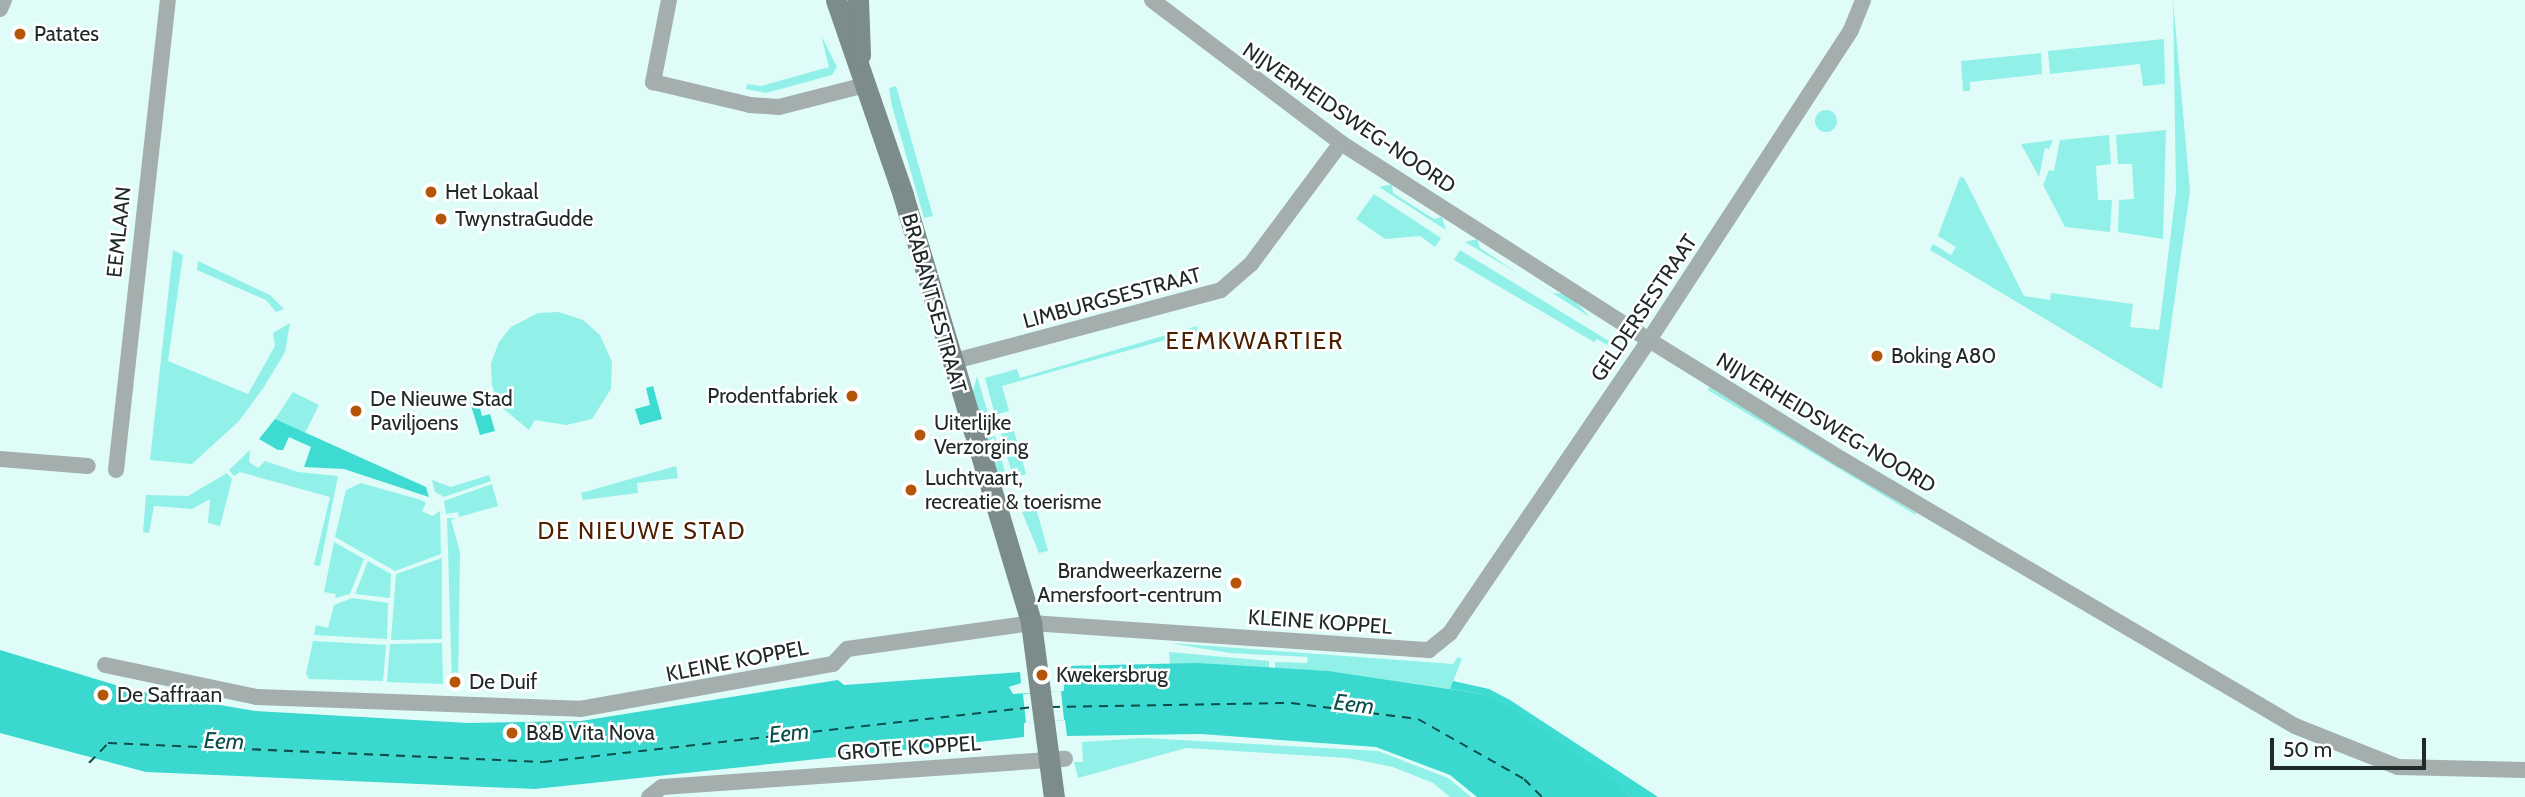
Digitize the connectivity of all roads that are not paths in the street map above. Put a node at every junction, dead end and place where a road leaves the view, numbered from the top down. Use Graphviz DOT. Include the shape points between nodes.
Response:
graph roads {
  1 [pos="4,0"];
  2 [pos="168,0"];
  3 [pos="836,0"];
  4 [pos="858,0"];
  5 [pos="1152,0"];
  6 [pos="1863,0"];
  7 [pos="669,7"];
  8 [pos="0,9"];
  9 [pos="860,64"];
  10 [pos="865,85"];
  11 [pos="1341,143"];
  12 [pos="1649,340"];
  13 [pos="951,362"];
  14 [pos="0,459"];
  15 [pos="88,466"];
  16 [pos="116,470"];
  17 [pos="1031,623"];
  18 [pos="1450,634"];
  19 [pos="105,665"];
  20 [pos="1053,758"];
  21 [pos="2525,770"];
  22 [pos="649,797"];
  23 [pos="1054,797"];
  1 -- 8 [label="street"];
  2 -- 16 [label="street, EEMLAAN"];
  3 -- 9 [label="street, BRABANTSESTRAAT"];
  4 -- 9 [label="street, BRABANTSESTRAAT"];
  5 -- 11 [label="street, NIJVERHEIDSWEG-NOORD"];
  6 -- 12 [label="street, GELDERSESTRAAT" via="1851,30"];
  7 -- 10 [label="street" via="653,82 750,105 779,107"];
  9 -- 10 [label="street, BRABANTSESTRAAT"];
  10 -- 13 [label="street, BRABANTSESTRAAT"];
  11 -- 12 [label="street, NIJVERHEIDSWEG-NOORD"];
  11 -- 13 [label="street, LIMBURGSESTRAAT" via="1251,264 1221,290"];
  12 -- 18 [label="street, GELDERSESTRAAT"];
  12 -- 21 [label="street, NIJVERHEIDSWEG-NOORD" via="1841,459 2332,744 2398,767"];
  13 -- 17 [label="street, BRABANTSESTRAAT"];
  14 -- 15 [label="street"];
  17 -- 18 [label="street, KLEINE KOPPEL" via="1429,650"];
  17 -- 19 [label="street, KLEINE KOPPEL" via="847,649 833,664 580,709 257,697"];
  17 -- 20 [label="street, BRABANTSESTRAAT"];
  20 -- 22 [label="street, GROTE KOPPEL" via="662,787"];
  20 -- 23 [label="street, BRABANTSESTRAAT"];
}
